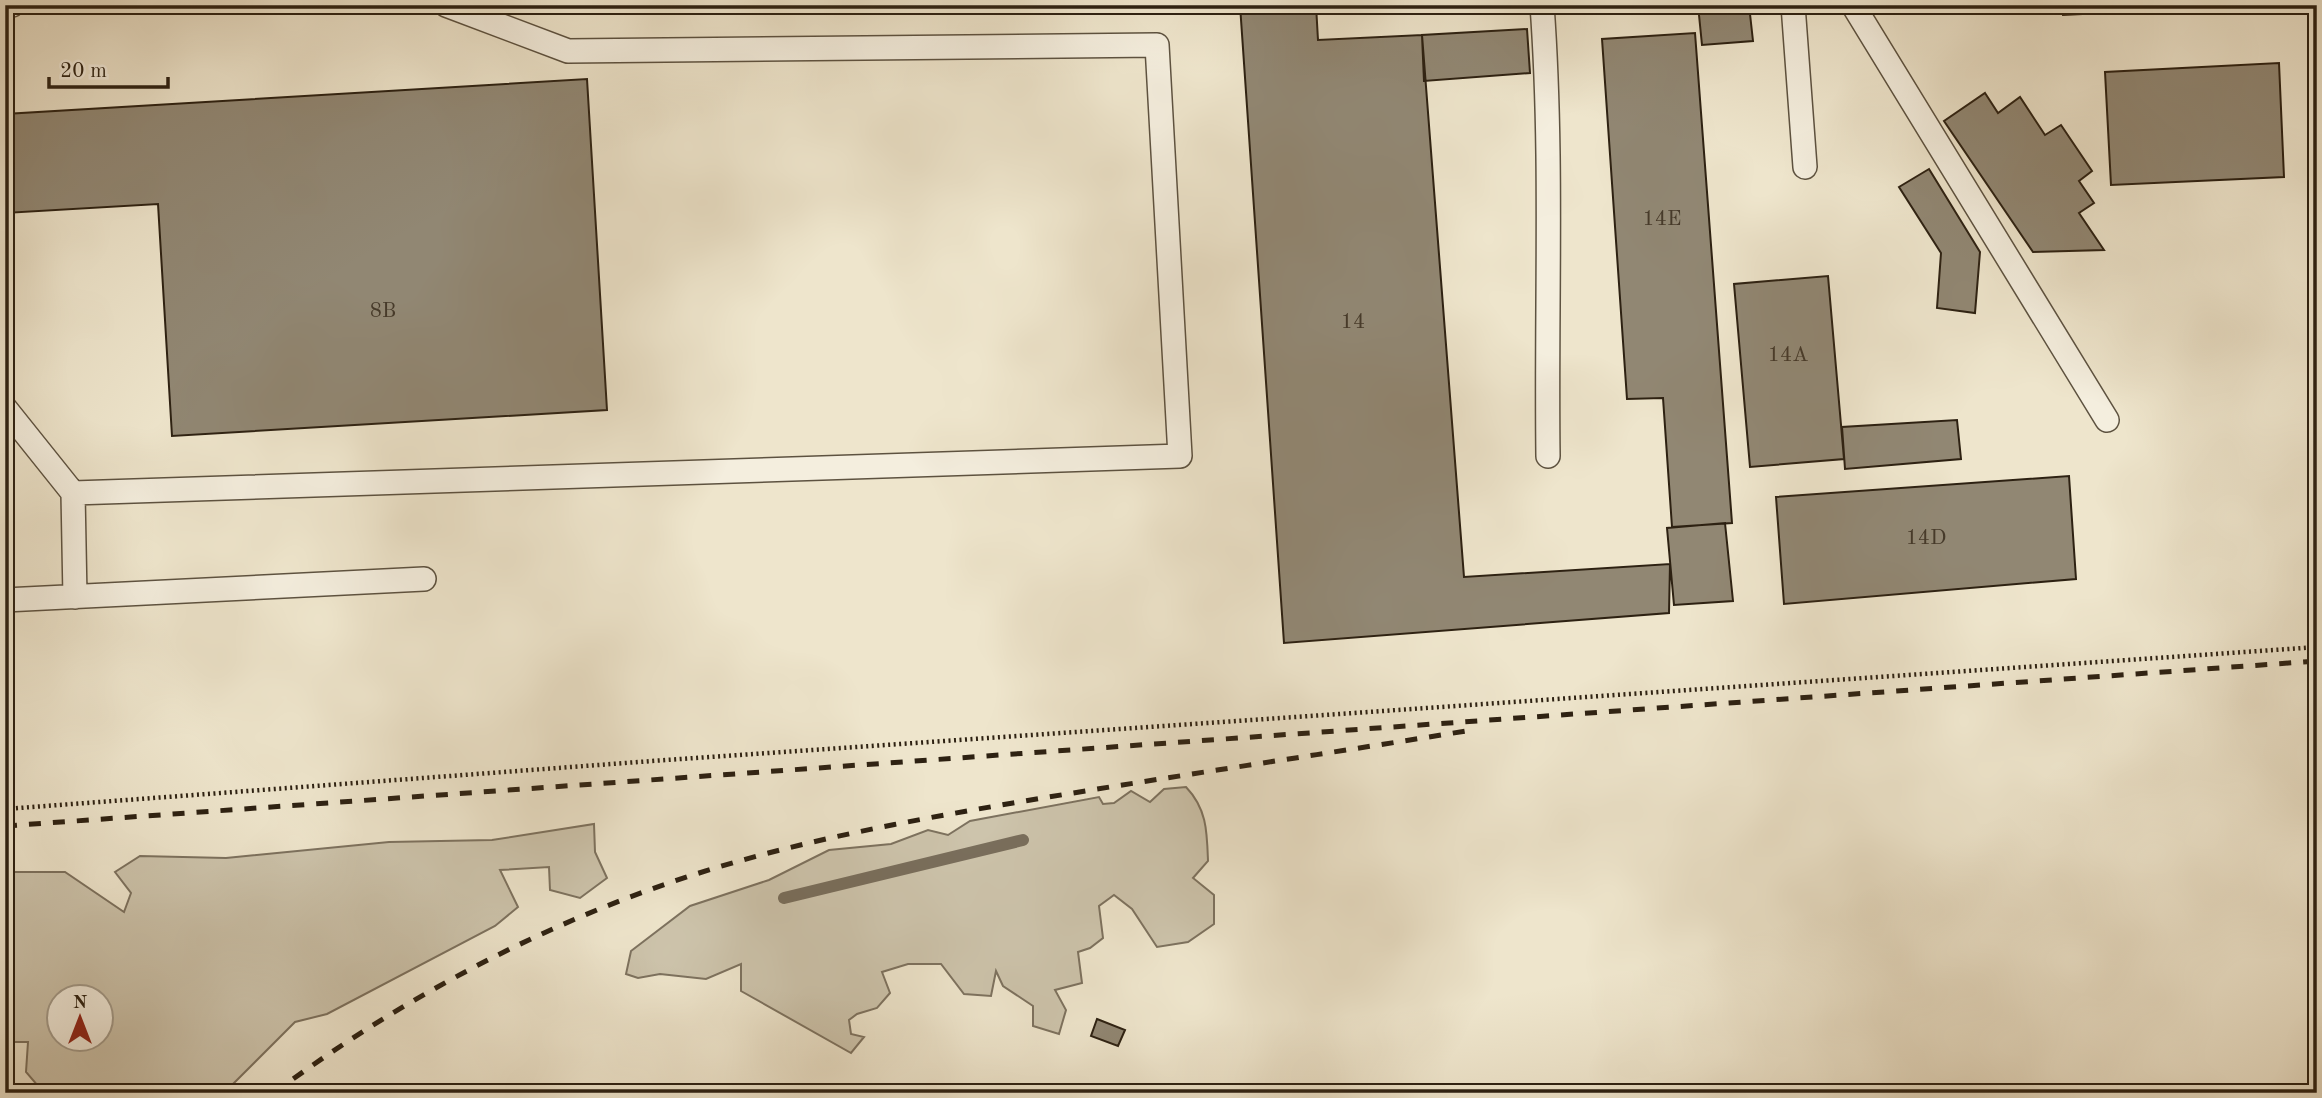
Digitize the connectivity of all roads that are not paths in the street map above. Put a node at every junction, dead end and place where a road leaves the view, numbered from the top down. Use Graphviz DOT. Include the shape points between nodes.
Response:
graph roads {
  1 [pos="5,5"];
  2 [pos="12,5"];
  3 [pos="446,5"];
  4 [pos="1542,5"];
  5 [pos="1793,5"];
  6 [pos="1853,5"];
  7 [pos="1805,167"];
  8 [pos="5,408"];
  9 [pos="2107,420"];
  10 [pos="1548,456"];
  11 [pos="73,493"];
  12 [pos="424,579"];
  13 [pos="75,597"];
  14 [pos="5,600"];
  1 -- 2 [label="lane"];
  3 -- 11 [label="lane" via="568,51 1157,46 1180,456"];
  4 -- 10 [label="lane" via="1550,230"];
  5 -- 7 [label="lane"];
  6 -- 9 [label="lane"];
  8 -- 11 [label="lane"];
  11 -- 13 [label="lane"];
  12 -- 13 [label="lane"];
  13 -- 14 [label="lane"];
}
